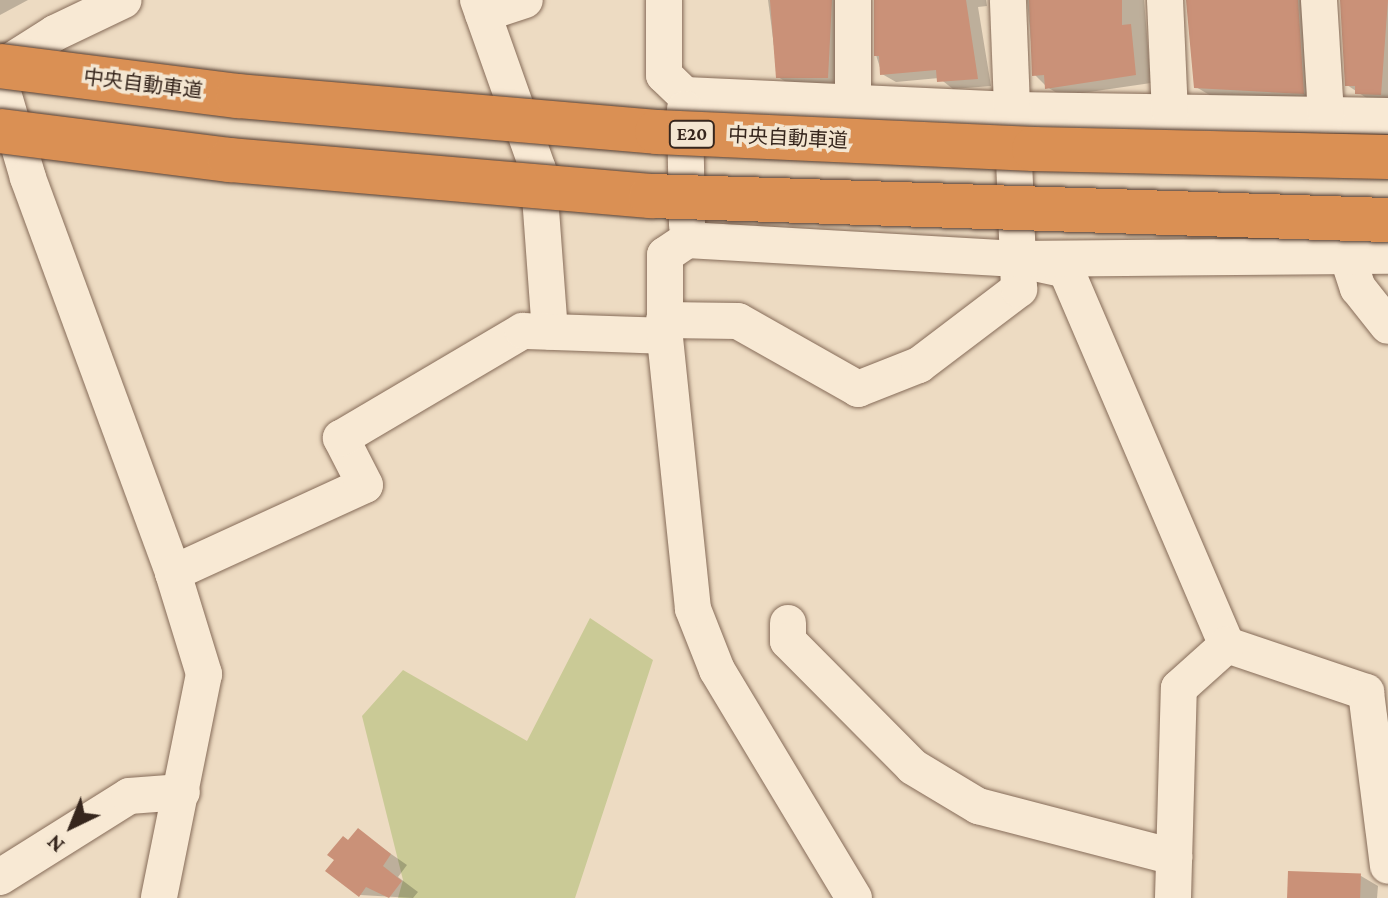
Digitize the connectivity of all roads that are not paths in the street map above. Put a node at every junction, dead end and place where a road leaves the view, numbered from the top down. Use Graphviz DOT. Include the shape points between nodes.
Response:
graph roads {
  1 [pos="124,0"];
  2 [pos="525,0"];
  3 [pos="664,0"];
  4 [pos="853,0"];
  5 [pos="1008,0"];
  6 [pos="1165,0"];
  7 [pos="1319,0"];
  8 [pos="480,7"];
  9 [pos="70,18"];
  10 [pos="0,67"];
  11 [pos="0,82"];
  12 [pos="685,95"];
  13 [pos="853,104"];
  14 [pos="1013,110"];
  15 [pos="1170,113"];
  16 [pos="1326,115"];
  17 [pos="1388,116"];
  18 [pos="0,131"];
  19 [pos="1388,157"];
  20 [pos="1388,220"];
  21 [pos="687,240"];
  22 [pos="1347,255"];
  23 [pos="1388,256"];
  24 [pos="1017,259"];
  25 [pos="1388,326"];
  26 [pos="665,328"];
  27 [pos="550,332"];
  28 [pos="173,573"];
  29 [pos="788,623"];
  30 [pos="1227,645"];
  31 [pos="1377,695"];
  32 [pos="182,792"];
  33 [pos="1174,857"];
  34 [pos="1388,866"];
  35 [pos="0,877"];
  36 [pos="159,898"];
  37 [pos="854,898"];
  38 [pos="1173,898"];
  1 -- 9 [label="street"];
  2 -- 8 [label="street"];
  3 -- 12 [label="street" via="664,75"];
  4 -- 13 [label="street"];
  5 -- 14 [label="street"];
  6 -- 15 [label="street"];
  7 -- 16 [label="street"];
  8 -- 27 [label="street" via="538,169"];
  9 -- 10 [label="street"];
  10 -- 19 [label="highway, 中央自動車道 / E20, bridge" via="238,96 657,132 1034,149"];
  11 -- 28 [label="street" via="28,178"];
  12 -- 13 [label="street"];
  12 -- 21 [label="street"];
  13 -- 14 [label="street"];
  14 -- 15 [label="street"];
  14 -- 24 [label="street"];
  15 -- 16 [label="street"];
  16 -- 17 [label="street"];
  18 -- 20 [label="highway, bridge" via="230,160 651,196"];
  21 -- 24 [label="street"];
  21 -- 26 [label="street" via="665,255"];
  22 -- 23 [label="street"];
  22 -- 24 [label="street"];
  22 -- 25 [label="street" via="1358,288"];
  24 -- 26 [label="street" via="1019,289 919,365 858,389 738,321"];
  24 -- 30 [label="street" via="1066,270"];
  26 -- 27 [label="street"];
  26 -- 37 [label="street" via="689,583 698,623 756,739"];
  27 -- 28 [label="street" via="523,331 341,438 365,485"];
  28 -- 32 [label="street" via="204,674"];
  29 -- 33 [label="street" via="788,641 913,767 978,806"];
  30 -- 31 [label="street"];
  30 -- 33 [label="street" via="1179,688"];
  31 -- 34 [label="street"];
  32 -- 35 [label="street" via="129,796"];
  32 -- 36 [label="street"];
  33 -- 38 [label="street"];
}
